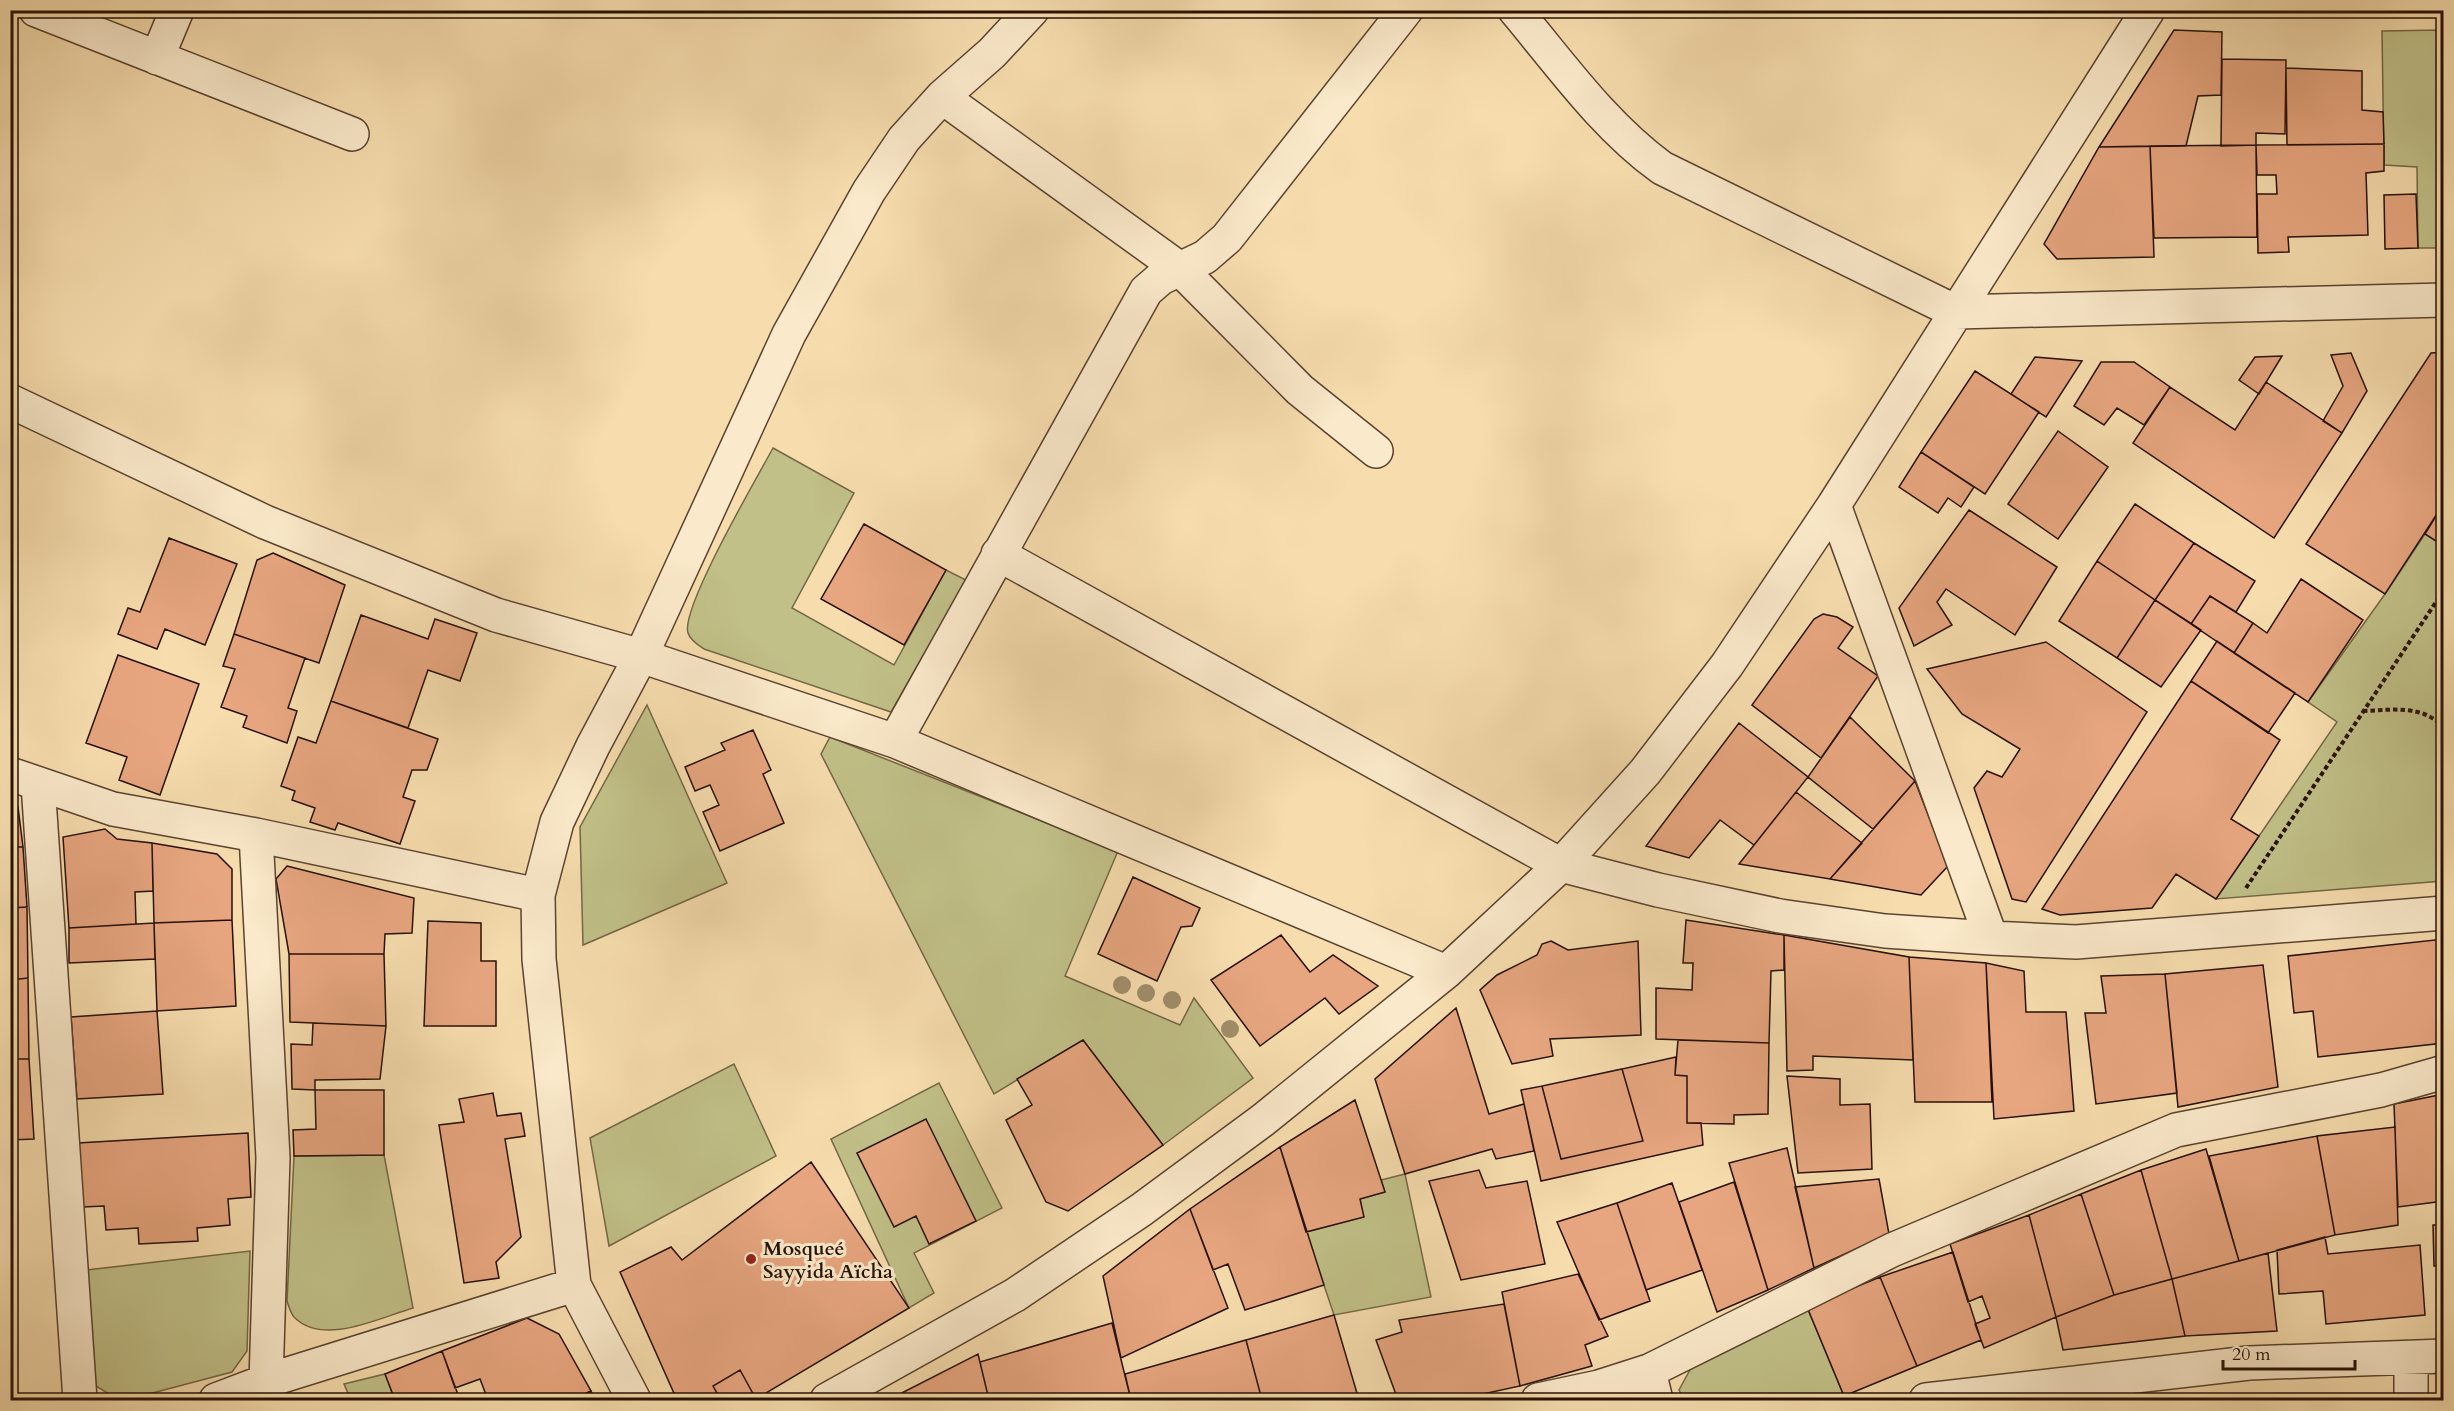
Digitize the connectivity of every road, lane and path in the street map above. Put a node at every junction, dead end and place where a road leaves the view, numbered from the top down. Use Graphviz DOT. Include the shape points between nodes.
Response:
graph roads {
  1 [pos="36,10"];
  2 [pos="177,10"];
  3 [pos="1032,10"];
  4 [pos="1406,10"];
  5 [pos="1515,10"];
  6 [pos="2148,10"];
  7 [pos="156,58"];
  8 [pos="942,97"];
  9 [pos="352,134"];
  10 [pos="1180,269"];
  11 [pos="2444,300"];
  12 [pos="1956,312"];
  13 [pos="10,401"];
  14 [pos="1376,451"];
  15 [pos="1834,505"];
  16 [pos="998,554"];
  17 [pos="2444,590"];
  18 [pos="641,657"];
  19 [pos="2363,711"];
  20 [pos="2444,728"];
  21 [pos="895,741"];
  22 [pos="24,779"];
  23 [pos="256,834"];
  24 [pos="1561,865"];
  25 [pos="538,895"];
  26 [pos="2444,913"];
  27 [pos="2217,931"];
  28 [pos="1991,938"];
  29 [pos="1446,972"];
  30 [pos="2444,1072"];
  31 [pos="574,1285"];
  32 [pos="2444,1356"];
  33 [pos="2411,1358"];
  34 [pos="266,1381"];
  35 [pos="1653,1386"];
  36 [pos="80,1401"];
  37 [pos="216,1401"];
  38 [pos="634,1401"];
  39 [pos="827,1401"];
  40 [pos="1538,1401"];
  41 [pos="1926,1401"];
  42 [pos="2411,1401"];
  1 -- 7 [label="street"];
  2 -- 7 [label="street"];
  3 -- 8 [label="street" via="992,53"];
  4 -- 10 [label="street" via="1227,238 1205,257"];
  5 -- 12 [label="street" via="1607,119 1635,148 1662,168"];
  6 -- 12 [label="street"];
  7 -- 9 [label="street"];
  8 -- 10 [label="street"];
  8 -- 18 [label="street" via="904,139 869,191 789,334"];
  10 -- 14 [label="street" via="1300,390"];
  10 -- 16 [label="street" via="1146,291"];
  11 -- 12 [label="street"];
  12 -- 15 [label="street"];
  13 -- 18 [label="street" via="287,531 496,615"];
  15 -- 24 [label="street" via="1727,665 1645,772"];
  15 -- 28 [label="street"];
  16 -- 21 [label="street"];
  16 -- 24 [label="street"];
  17 -- 19 [label="path"];
  18 -- 21 [label="street"];
  18 -- 25 [label="street" via="557,822"];
  19 -- 20 [label="path" via="2416,710 2435,718"];
  19 -- 27 [label="path"];
  21 -- 29 [label="street"];
  22 -- 23 [label="street" via="113,809"];
  22 -- 36 [label="street"];
  23 -- 25 [label="street"];
  23 -- 34 [label="street" via="273,1158"];
  24 -- 28 [label="street" via="1780,916 1885,931"];
  24 -- 29 [label="street"];
  25 -- 31 [label="street" via="539,959"];
  26 -- 27 [label="street"];
  27 -- 28 [label="street" via="2076,942"];
  29 -- 39 [label="street" via="1263,1120 1141,1210 1015,1295"];
  30 -- 35 [label="street" via="2381,1090 2176,1130 1892,1250"];
  31 -- 34 [label="street"];
  31 -- 38 [label="street"];
  32 -- 33 [label="street"];
  33 -- 41 [label="street" via="2249,1363"];
  33 -- 42 [label="street"];
  34 -- 37 [label="street"];
  35 -- 40 [label="street" via="1599,1387"];
}
